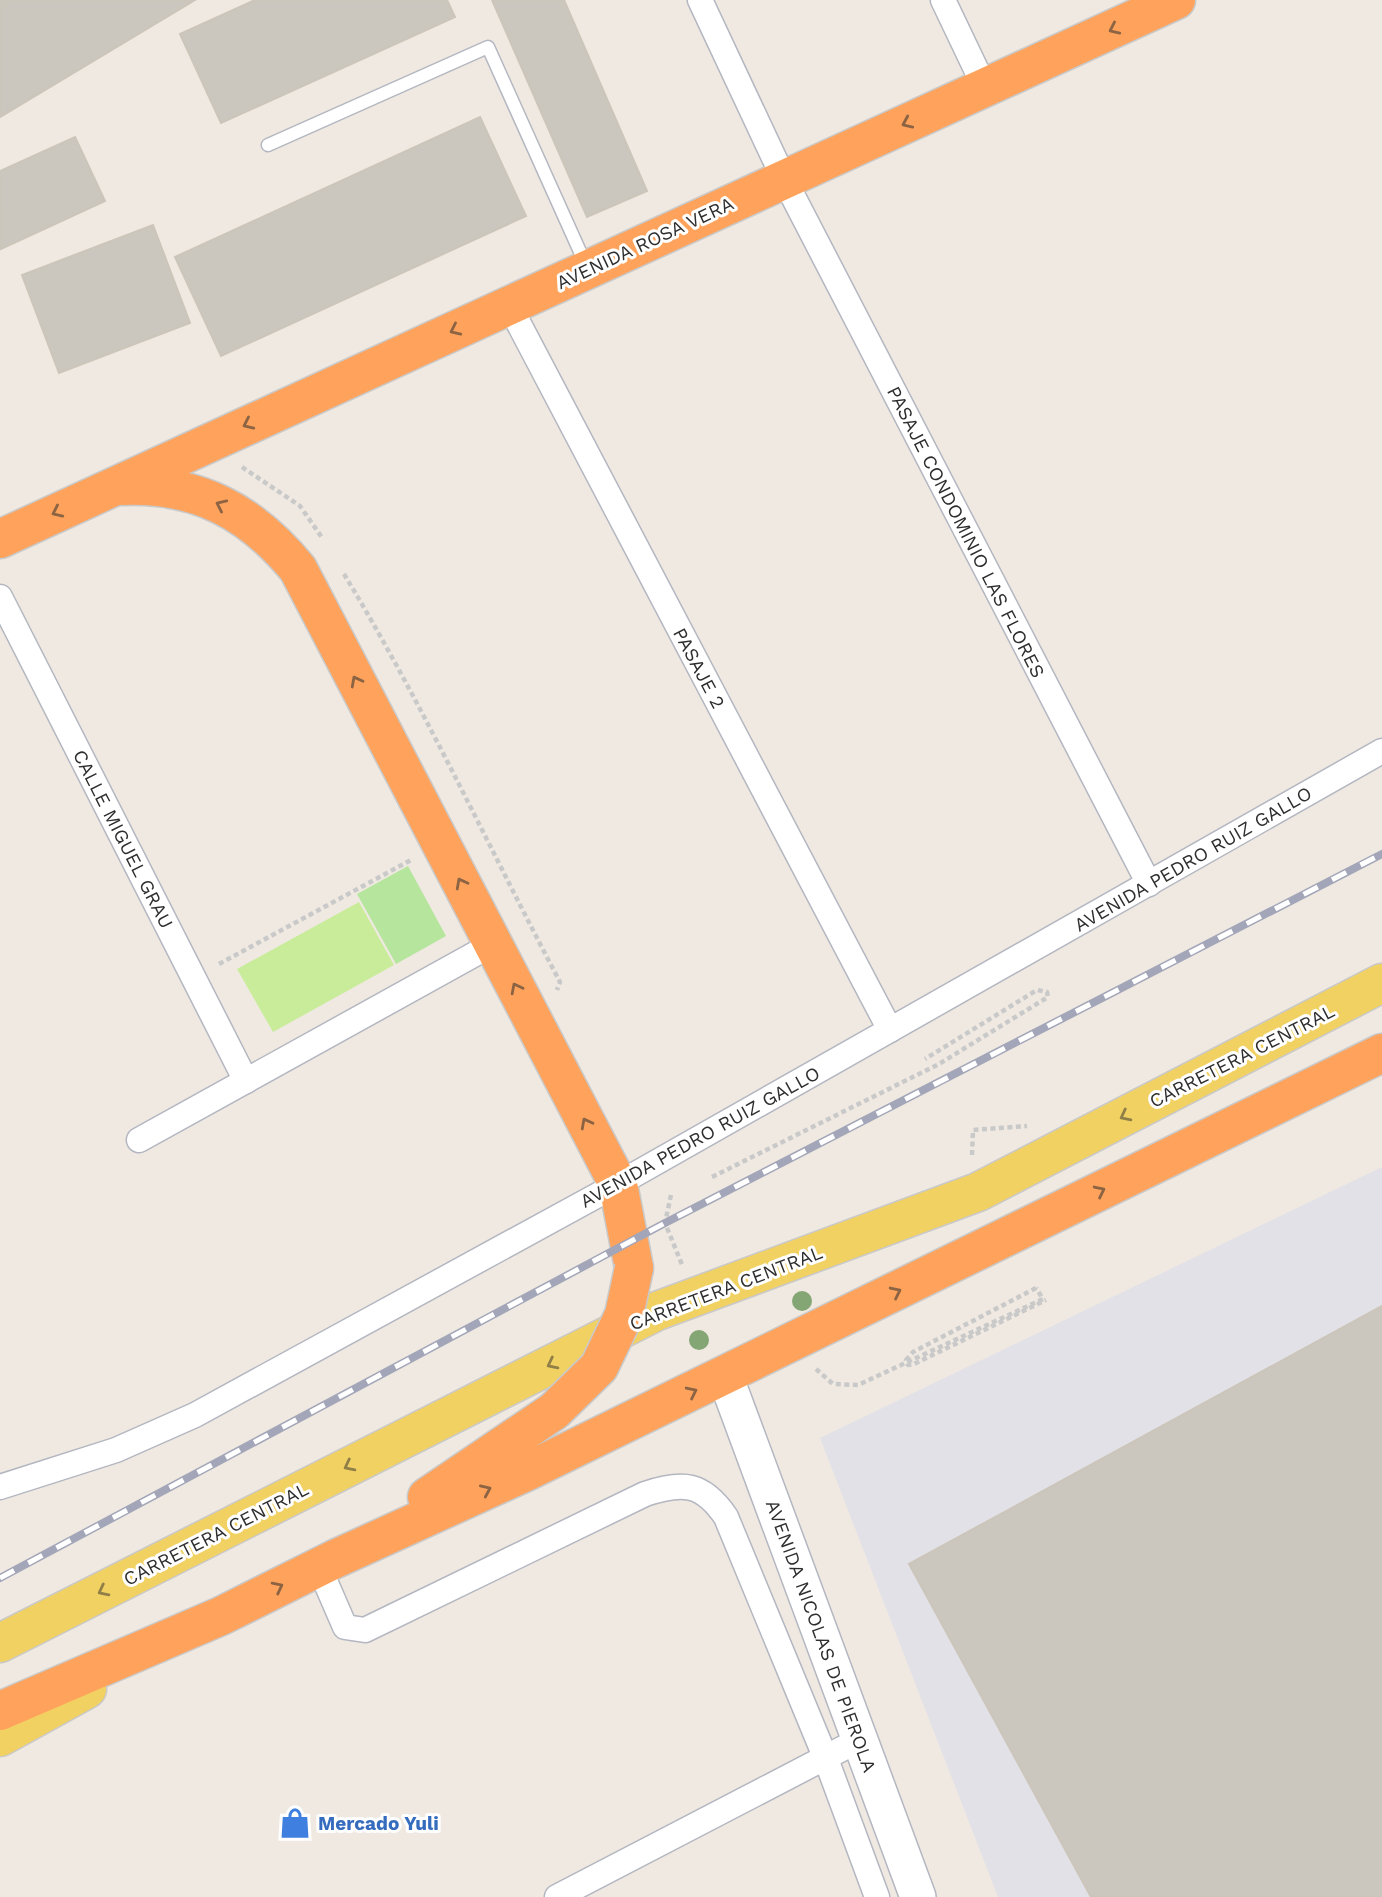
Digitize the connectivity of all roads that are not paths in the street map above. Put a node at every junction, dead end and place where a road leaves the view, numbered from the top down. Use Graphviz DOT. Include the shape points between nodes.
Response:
graph roads {
  1 [pos="700,0"];
  2 [pos="943,0"];
  3 [pos="1175,0"];
  4 [pos="985,88"];
  5 [pos="268,145"];
  6 [pos="784,179"];
  7 [pos="588,268"];
  8 [pos="509,305"];
  9 [pos="114,486"];
  10 [pos="0,539"];
  11 [pos="0,597"];
  12 [pos="1382,751"];
  13 [pos="1149,884"];
  14 [pos="493,944"];
  15 [pos="1382,984"];
  16 [pos="890,1030"];
  17 [pos="1381,1054"];
  18 [pos="246,1081"];
  19 [pos="139,1140"];
  20 [pos="618,1184"];
  21 [pos="725,1376"];
  22 [pos="0,1487"];
  23 [pos="327,1563"];
  24 [pos="222,1616"];
  25 [pos="0,1643"];
  26 [pos="0,1711"];
  27 [pos="0,1737"];
  28 [pos="859,1740"];
  29 [pos="826,1759"];
  30 [pos="557,1897"];
  31 [pos="877,1897"];
  32 [pos="918,1897"];
  1 -- 6 [label="street, PASAJE CONDOMINIO LAS FLORES"];
  2 -- 4 [label="street"];
  3 -- 4 [label="highway, AVENIDA ROSA VERA, one-way"];
  4 -- 6 [label="highway, AVENIDA ROSA VERA, one-way"];
  5 -- 7 [label="lane" via="488,47"];
  6 -- 7 [label="highway, AVENIDA ROSA VERA"];
  6 -- 13 [label="street, PASAJE CONDOMINIO LAS FLORES"];
  7 -- 8 [label="highway, AVENIDA ROSA VERA"];
  8 -- 9 [label="highway, AVENIDA ROSA VERA, one-way"];
  8 -- 16 [label="street, PASAJE 2"];
  9 -- 10 [label="highway, AVENIDA ROSA VERA, one-way"];
  14 -- 9 [label="highway, one-way" via="298,569 255,525 201,496 173,488"];
  11 -- 18 [label="street, CALLE MIGUEL GRAU"];
  12 -- 13 [label="street, AVENIDA PEDRO RUIZ GALLO"];
  13 -- 16 [label="street, AVENIDA PEDRO RUIZ GALLO"];
  14 -- 18 [label="street"];
  20 -- 14 [label="highway, one-way"];
  15 -- 25 [label="main road, CARRETERA CENTRAL, one-way" via="978,1192 657,1311"];
  16 -- 20 [label="street, AVENIDA PEDRO RUIZ GALLO"];
  21 -- 17 [label="highway, one-way"];
  18 -- 19 [label="street"];
  20 -- 22 [label="street, AVENIDA PEDRO RUIZ GALLO" via="195,1415 116,1450"];
  20 -- 23 [label="highway, bridge" via="634,1268 624,1315 599,1367 554,1411"];
  23 -- 21 [label="highway, one-way"];
  21 -- 28 [label="street, AVENIDA NICOLAS DE PIEROLA"];
  24 -- 23 [label="highway, one-way"];
  23 -- 29 [label="street" via="345,1627 365,1630 645,1494 678,1486 698,1489 712,1497 726,1517"];
  24 -- 26 [label="highway"];
  24 -- 27 [label="main road"];
  28 -- 29 [label="street"];
  28 -- 32 [label="street, AVENIDA NICOLAS DE PIEROLA"];
  29 -- 30 [label="street"];
  29 -- 31 [label="street"];
}
